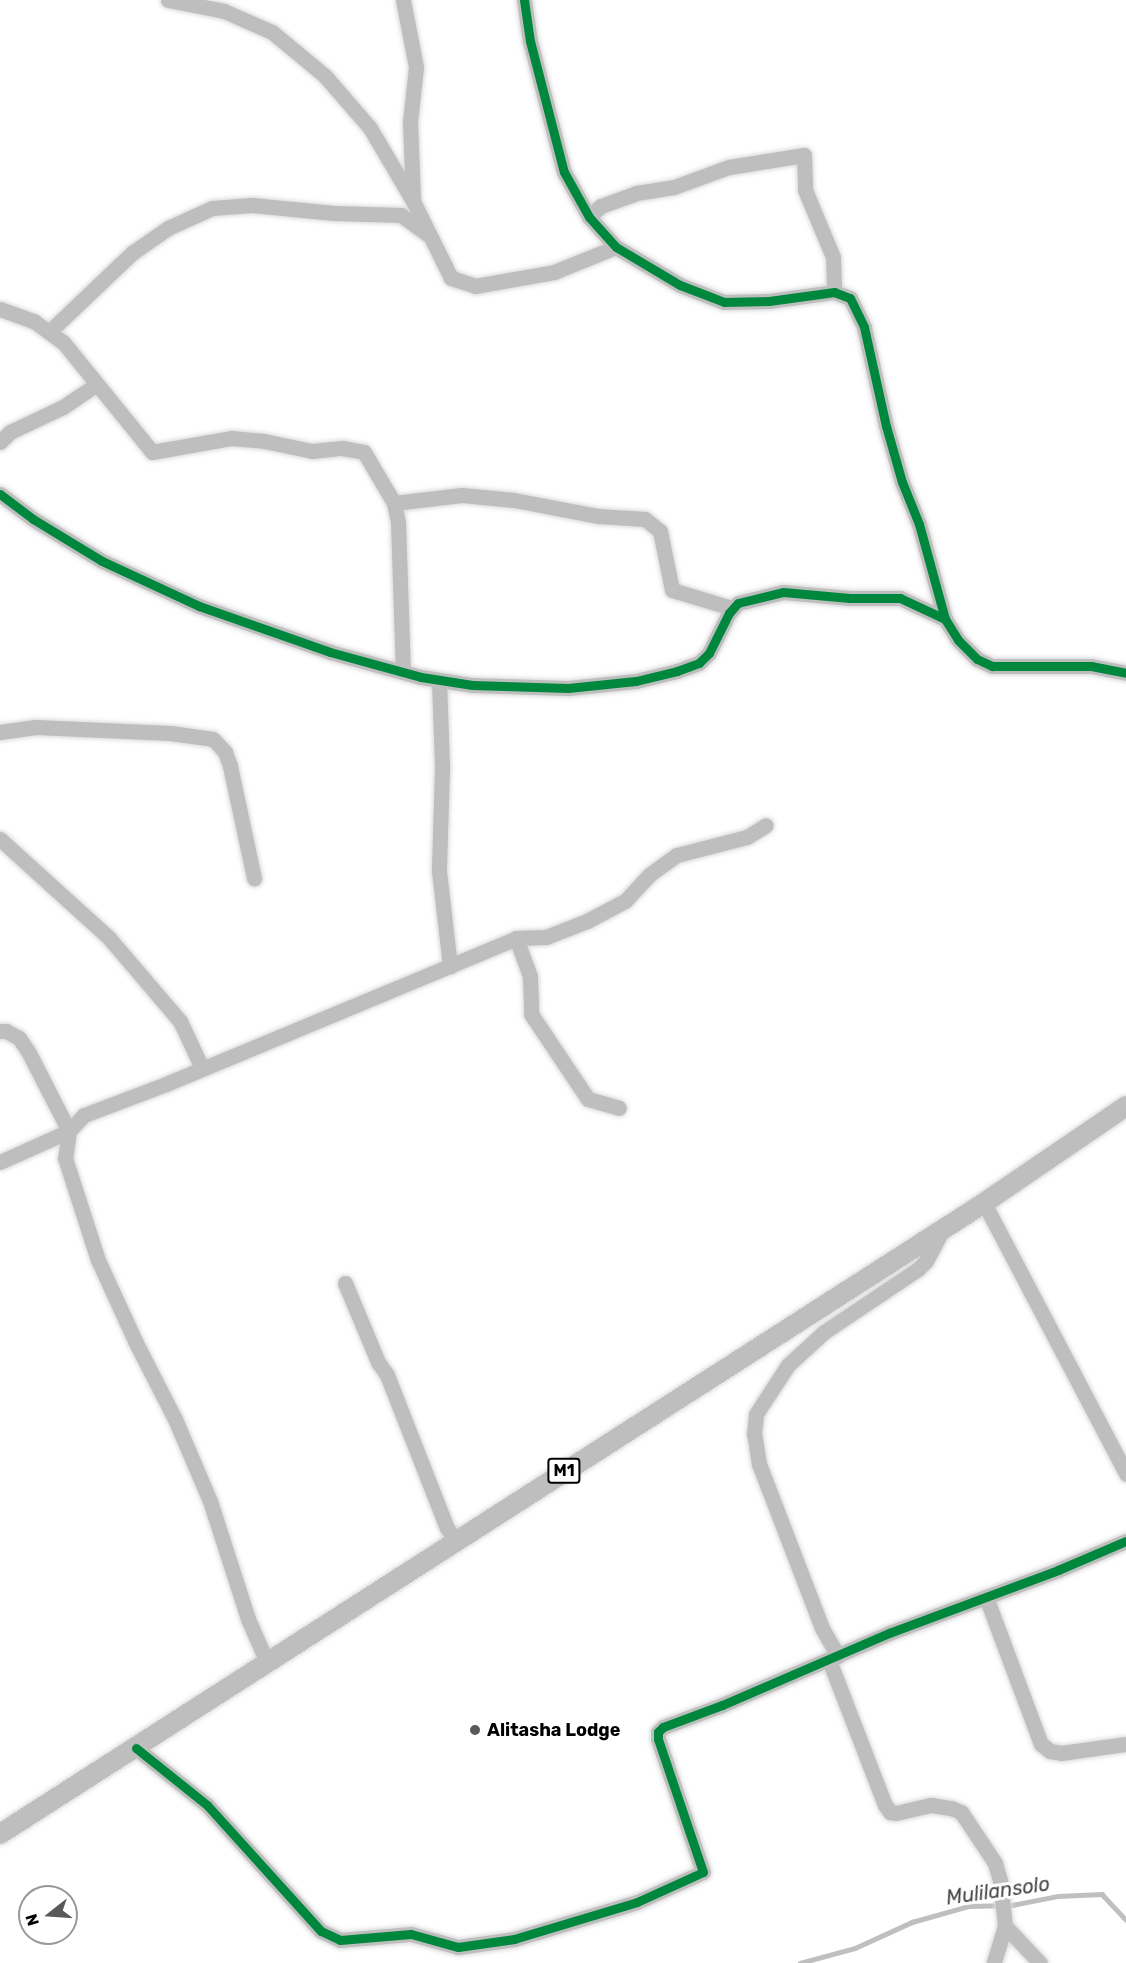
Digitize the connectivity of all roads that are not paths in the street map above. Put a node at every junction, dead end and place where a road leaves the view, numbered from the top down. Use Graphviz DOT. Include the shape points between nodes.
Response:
graph roads {
  1 [pos="168,0"];
  2 [pos="404,0"];
  3 [pos="524,0"];
  4 [pos="413,201"];
  5 [pos="589,217"];
  6 [pos="427,234"];
  7 [pos="616,247"];
  8 [pos="834,292"];
  9 [pos="0,309"];
  10 [pos="49,332"];
  11 [pos="96,385"];
  12 [pos="0,442"];
  13 [pos="0,495"];
  14 [pos="394,503"];
  15 [pos="732,608"];
  16 [pos="945,619"];
  17 [pos="403,672"];
  18 [pos="1126,673"];
  19 [pos="439,680"];
  20 [pos="0,732"];
  21 [pos="766,825"];
  22 [pos="0,839"];
  23 [pos="254,878"];
  24 [pos="516,938"];
  25 [pos="450,966"];
  26 [pos="0,1031"];
  27 [pos="202,1068"];
  28 [pos="1126,1106"];
  29 [pos="619,1108"];
  30 [pos="69,1131"];
  31 [pos="0,1162"];
  32 [pos="984,1203"];
  33 [pos="943,1229"];
  34 [pos="345,1282"];
  35 [pos="1126,1474"];
  36 [pos="1126,1541"];
  37 [pos="456,1542"];
  38 [pos="986,1597"];
  39 [pos="833,1658"];
  40 [pos="267,1662"];
  41 [pos="1126,1744"];
  42 [pos="136,1748"];
  43 [pos="0,1834"];
  44 [pos="1004,1914"];
  45 [pos="994,1963"];
  46 [pos="1041,1963"];
  1 -- 4 [label="street" via="210,7 242,18 272,32 291,47 325,76 370,128"];
  2 -- 4 [label="street" via="416,67 410,122"];
  3 -- 5 [label="street" via="553,136 564,172"];
  4 -- 6 [label="street"];
  5 -- 7 [label="street"];
  5 -- 8 [label="street" via="602,206 636,193 674,186 729,167 804,155 805,190 833,257"];
  6 -- 7 [label="street" via="451,278 475,286 554,272"];
  6 -- 10 [label="street" via="401,215 252,205 212,208 168,228 132,253"];
  7 -- 8 [label="street" via="680,285 724,302 769,301"];
  8 -- 16 [label="street" via="850,298 864,327 886,426"];
  9 -- 10 [label="street" via="35,322"];
  10 -- 11 [label="street" via="77,357"];
  11 -- 12 [label="street" via="63,407 10,432"];
  11 -- 14 [label="street" via="152,452 231,438 312,451 356,449 364,452"];
  13 -- 17 [label="street" via="102,561 200,606"];
  14 -- 15 [label="street" via="462,495 598,516 645,519 660,531 672,590"];
  14 -- 17 [label="street"];
  15 -- 16 [label="street" via="752,598 783,592 891,597 909,601"];
  15 -- 19 [label="street" via="709,653 699,663 677,671 636,681 568,688 472,686"];
  16 -- 18 [label="street" via="977,659 992,666 1091,666"];
  17 -- 19 [label="street"];
  19 -- 25 [label="street" via="439,871"];
  20 -- 23 [label="street" via="36,727 179,733 213,739 225,752 230,766"];
  21 -- 24 [label="street" via="747,837 677,855 649,875 625,901 587,921 546,937"];
  22 -- 27 [label="street" via="109,938 180,1022"];
  24 -- 25 [label="street"];
  24 -- 29 [label="street" via="530,976 531,1014 588,1099"];
  25 -- 27 [label="street"];
  26 -- 30 [label="street" via="19,1038"];
  27 -- 30 [label="street" via="84,1115"];
  28 -- 32 [label="main road, M1"];
  30 -- 31 [label="street"];
  30 -- 40 [label="street" via="65,1158 98,1260 206,1491 248,1619"];
  32 -- 33 [label="main road, M1"];
  32 -- 35 [label="street"];
  33 -- 37 [label="main road, M1"];
  33 -- 39 [label="street" via="918,1269 824,1332 788,1365 756,1414 754,1434 759,1464"];
  34 -- 37 [label="street"];
  36 -- 38 [label="street"];
  37 -- 40 [label="main road, M1"];
  38 -- 39 [label="street"];
  38 -- 41 [label="street" via="1041,1744 1050,1752 1061,1753"];
  39 -- 42 [label="street" via="658,1732 704,1872 637,1902 485,1944 458,1947 411,1934 340,1940 321,1931 207,1805"];
  39 -- 44 [label="street" via="885,1805 896,1813 931,1805 961,1812 995,1863"];
  40 -- 42 [label="main road, M1"];
  42 -- 43 [label="main road, M1"];
  44 -- 45 [label="street"];
  44 -- 46 [label="street"];
}
